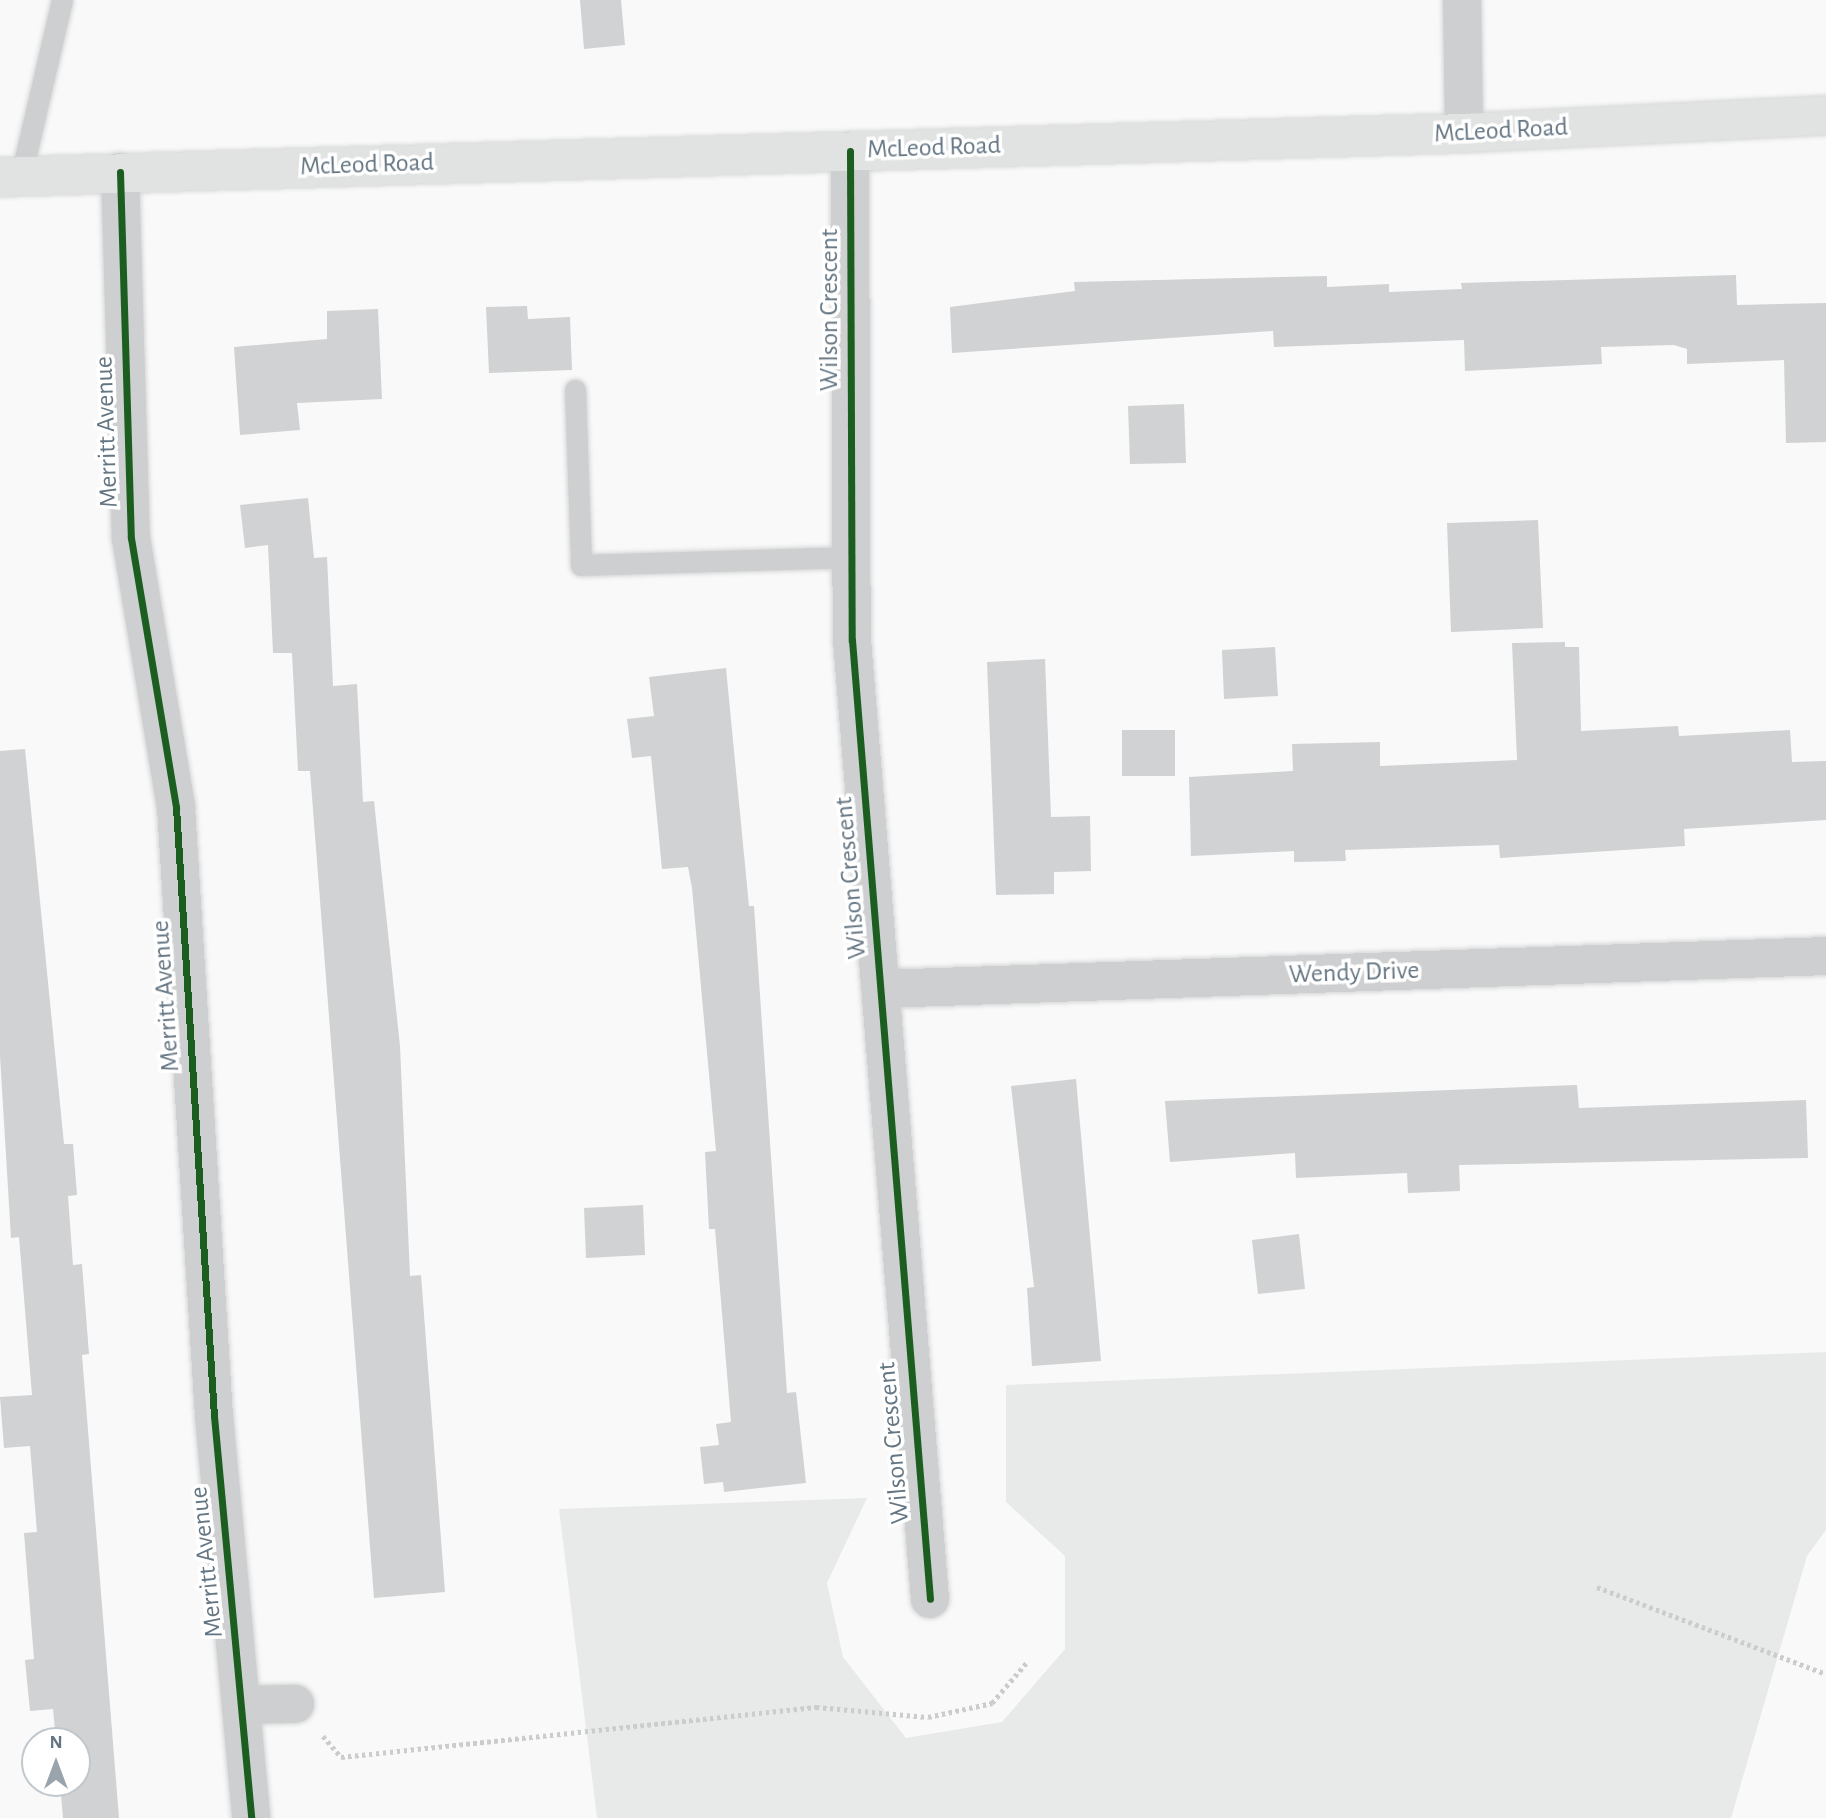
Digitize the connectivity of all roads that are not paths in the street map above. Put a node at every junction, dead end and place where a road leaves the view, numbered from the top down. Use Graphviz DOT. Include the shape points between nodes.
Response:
graph roads {
  1 [pos="62,0"];
  2 [pos="1462,0"];
  3 [pos="1826,115"];
  4 [pos="1464,133"];
  5 [pos="850,151"];
  6 [pos="121,172"];
  7 [pos="11,176"];
  8 [pos="575,390"];
  9 [pos="852,557"];
  10 [pos="1826,956"];
  11 [pos="881,989"];
  12 [pos="930,1599"];
  13 [pos="295,1704"];
  14 [pos="242,1705"];
  15 [pos="251,1818"];
  1 -- 7 [label="lane"];
  2 -- 4 [label="street"];
  3 -- 4 [label="main road, McLeod Road"];
  4 -- 5 [label="main road, McLeod Road"];
  5 -- 6 [label="main road, McLeod Road"];
  5 -- 9 [label="street, Wilson Crescent"];
  6 -- 7 [label="main road, McLeod Road"];
  6 -- 14 [label="street, Merritt Avenue" via="131,538 176,807 214,1416"];
  8 -- 9 [label="lane" via="581,565"];
  9 -- 11 [label="street, Wilson Crescent" via="852,640"];
  10 -- 11 [label="street, Wendy Drive"];
  11 -- 12 [label="street, Wilson Crescent"];
  13 -- 14 [label="street"];
  14 -- 15 [label="street, Merritt Avenue"];
}
